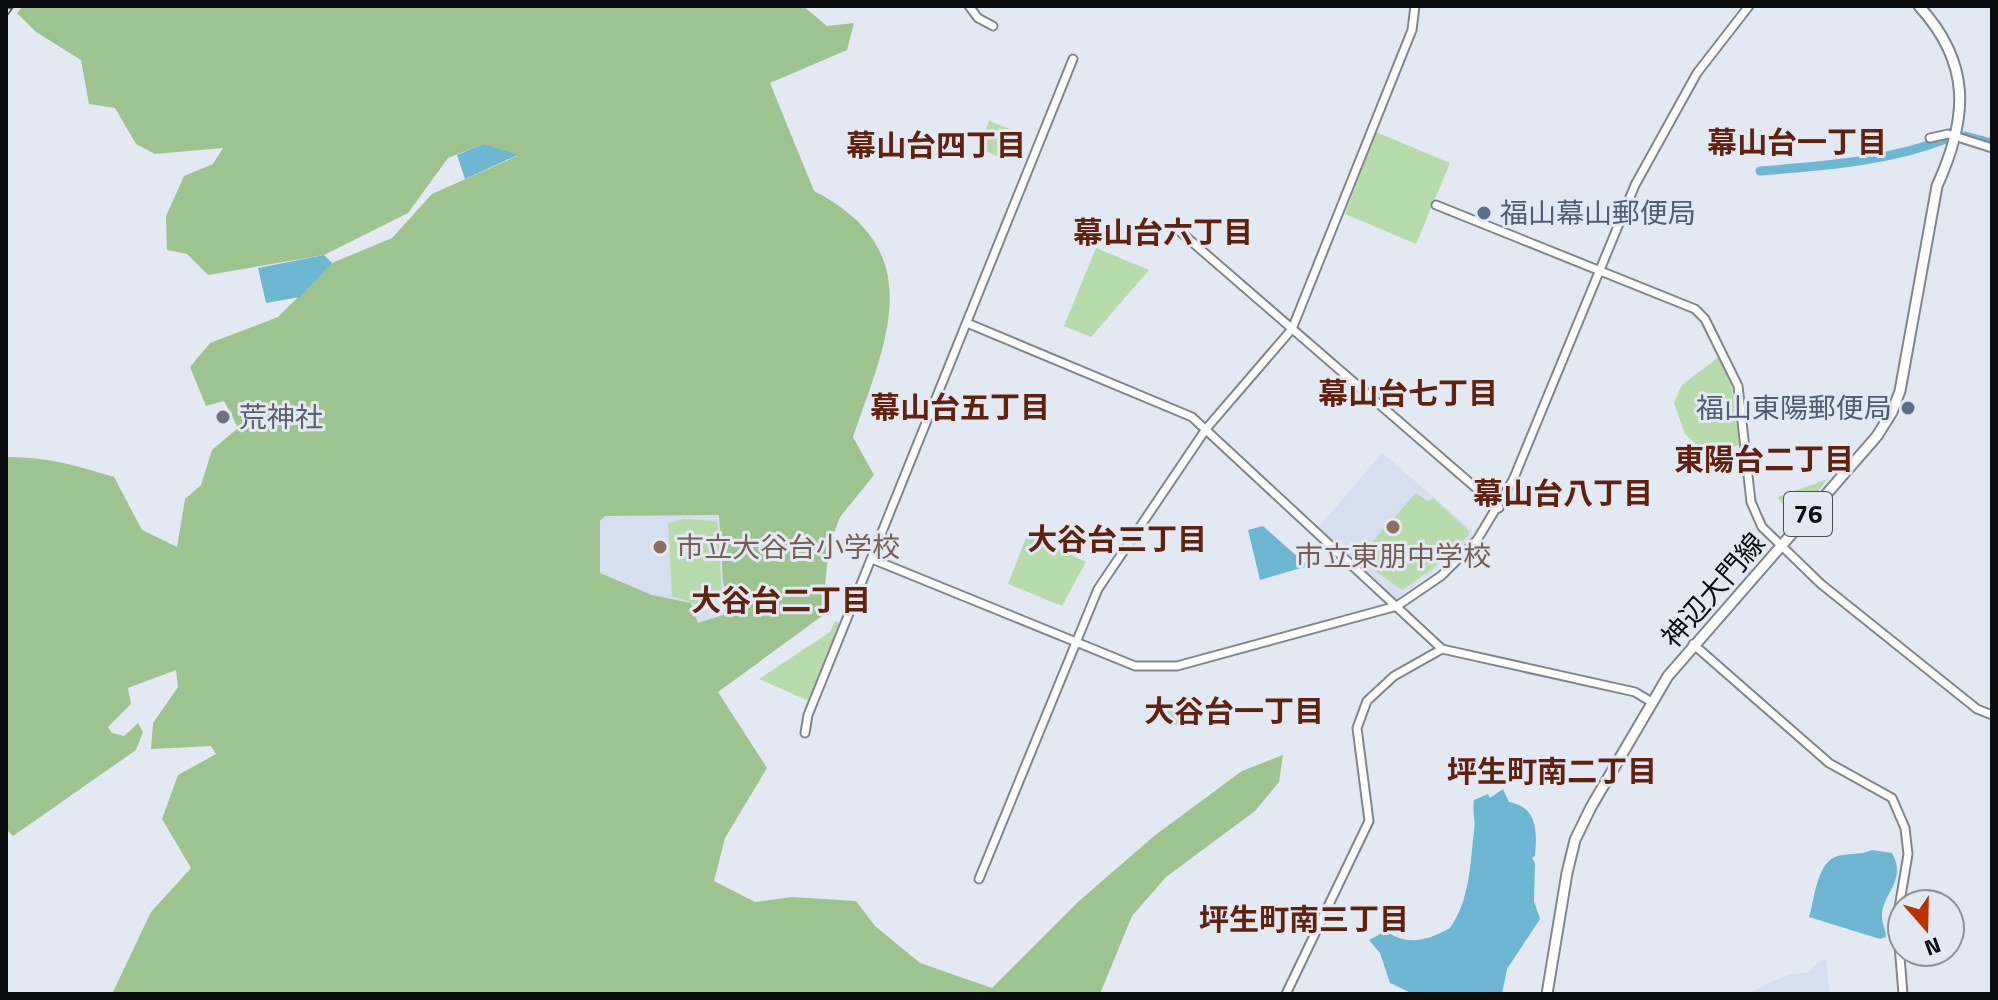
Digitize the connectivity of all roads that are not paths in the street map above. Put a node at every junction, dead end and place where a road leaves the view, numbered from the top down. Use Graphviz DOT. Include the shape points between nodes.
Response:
graph roads {
  1 [pos="969,6"];
  2 [pos="1415,6"];
  3 [pos="1749,6"];
  4 [pos="1919,6"];
  5 [pos="993,26"];
  6 [pos="1073,59"];
  7 [pos="1930,138"];
  8 [pos="1956,138"];
  9 [pos="1992,148"];
  10 [pos="1436,205"];
  11 [pos="1177,229"];
  12 [pos="1598,269"];
  13 [pos="967,323"];
  14 [pos="1292,329"];
  15 [pos="1206,429"];
  16 [pos="1499,508"];
  17 [pos="1779,547"];
  18 [pos="872,559"];
  19 [pos="1397,606"];
  20 [pos="1075,644"];
  21 [pos="1693,644"];
  22 [pos="1442,649"];
  23 [pos="1653,703"];
  24 [pos="1992,715"];
  25 [pos="805,733"];
  26 [pos="979,879"];
  27 [pos="1286,994"];
  28 [pos="1547,994"];
  29 [pos="1903,994"];
  1 -- 5 [label="street"];
  2 -- 14 [label="street" via="1412,30"];
  3 -- 12 [label="street" via="1697,73 1622,211"];
  4 -- 8 [label="main road, 神辺大門線 / 76" via="1953,57 1960,86"];
  6 -- 13 [label="street"];
  7 -- 8 [label="street"];
  8 -- 9 [label="street"];
  8 -- 17 [label="main road, 神辺大門線 / 76" via="1937,186 1906,363 1892,412"];
  10 -- 12 [label="street"];
  11 -- 14 [label="street"];
  12 -- 16 [label="street"];
  12 -- 17 [label="street" via="1682,302 1705,319 1738,386 1751,502 1759,524"];
  13 -- 15 [label="street" via="1178,410"];
  13 -- 18 [label="street"];
  14 -- 15 [label="street"];
  14 -- 16 [label="street"];
  15 -- 19 [label="street"];
  15 -- 20 [label="street" via="1098,589"];
  16 -- 19 [label="street" via="1477,540 1441,576"];
  17 -- 21 [label="main road, 神辺大門線 / 76"];
  17 -- 24 [label="street" via="1958,694"];
  18 -- 20 [label="street"];
  18 -- 25 [label="street"];
  19 -- 20 [label="street" via="1177,666 1135,666"];
  19 -- 22 [label="street"];
  20 -- 26 [label="street"];
  21 -- 23 [label="main road, 神辺大門線 / 76"];
  21 -- 29 [label="street" via="1829,763 1892,798 1905,828 1908,854 1897,920"];
  22 -- 23 [label="street" via="1635,692"];
  22 -- 27 [label="street" via="1394,676 1367,701 1357,728 1369,821"];
  23 -- 28 [label="main road, 神辺大門線 / 76" via="1575,840"];
}
